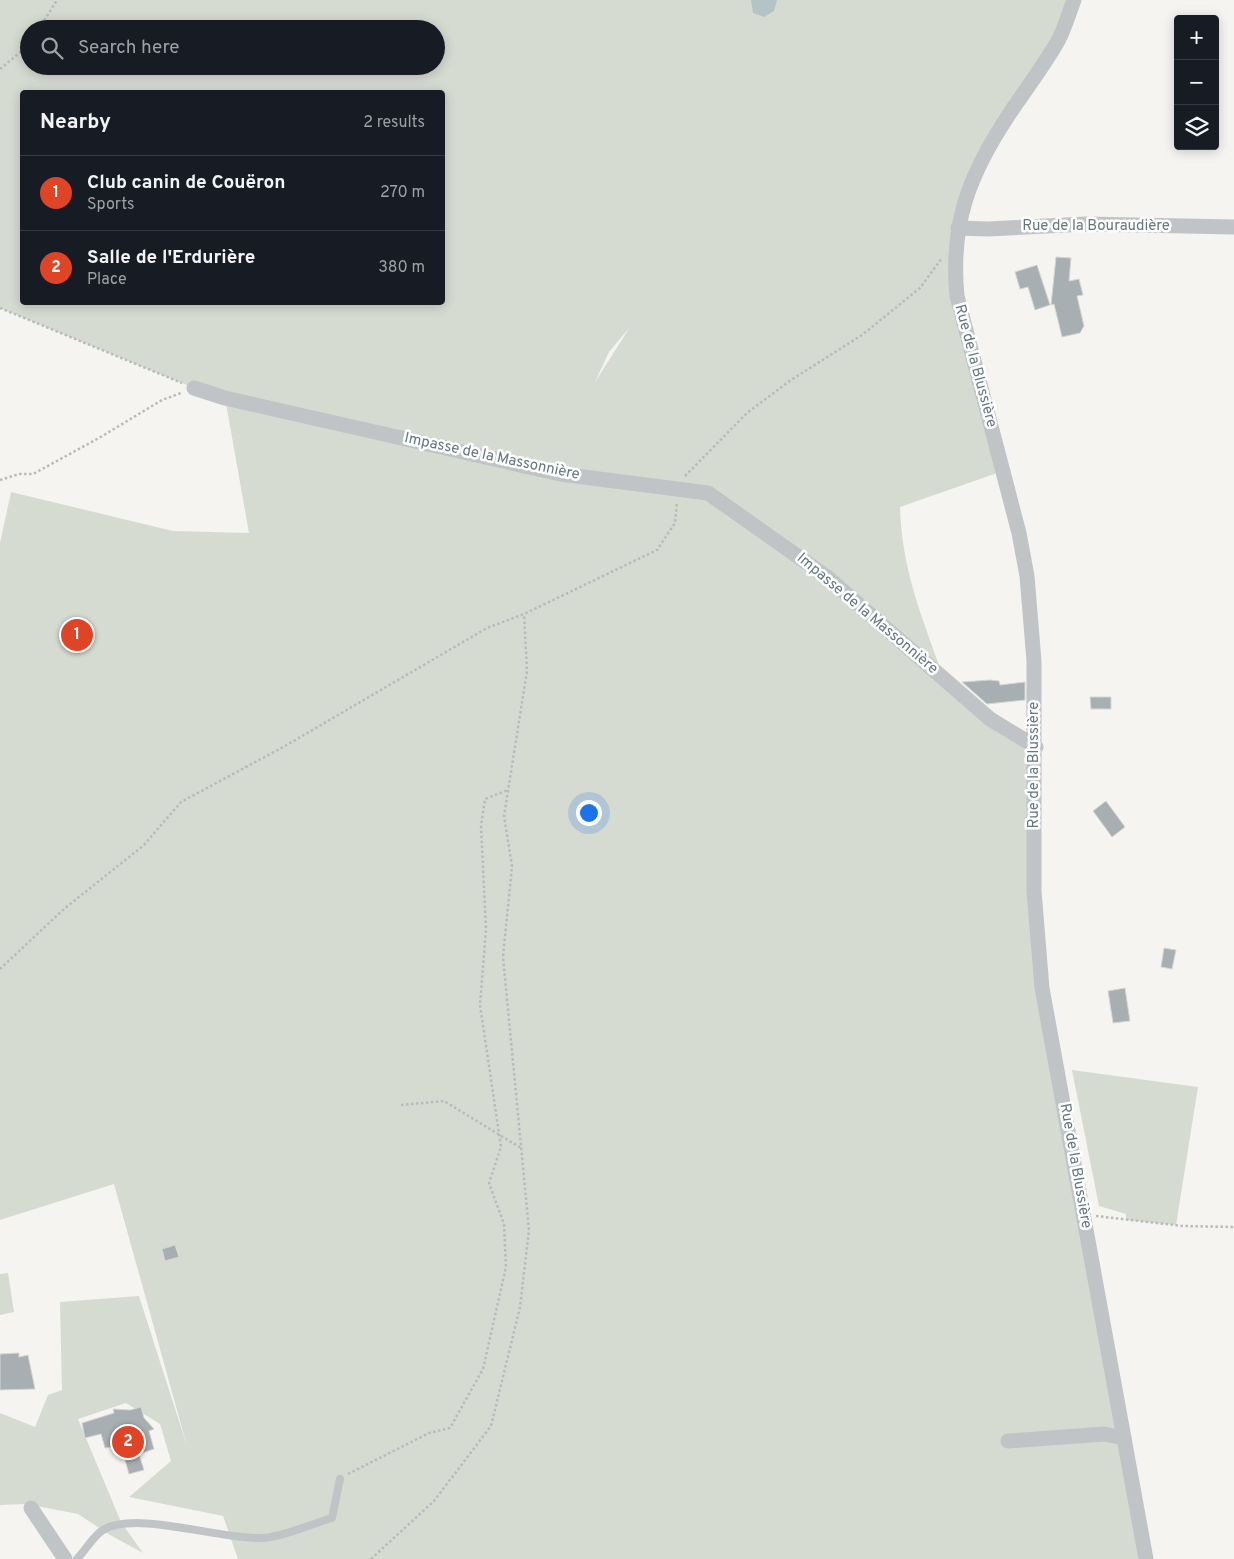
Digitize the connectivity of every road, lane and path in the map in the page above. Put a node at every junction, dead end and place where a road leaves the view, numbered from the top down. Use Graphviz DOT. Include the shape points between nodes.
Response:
graph roads {
  1 [pos="57,0"];
  2 [pos="1074,0"];
  3 [pos="45,20"];
  4 [pos="20,52"];
  5 [pos="0,69"];
  6 [pos="1234,227"];
  7 [pos="958,228"];
  8 [pos="955,248"];
  9 [pos="0,308"];
  10 [pos="194,388"];
  11 [pos="0,480"];
  12 [pos="678,488"];
  13 [pos="524,614"];
  14 [pos="1036,747"];
  15 [pos="508,790"];
  16 [pos="0,969"];
  17 [pos="401,1105"];
  18 [pos="500,1136"];
  19 [pos="521,1148"];
  20 [pos="1083,1215"];
  21 [pos="1234,1227"];
  22 [pos="1124,1438"];
  23 [pos="1008,1441"];
  24 [pos="340,1478"];
  25 [pos="31,1508"];
  26 [pos="65,1559"];
  27 [pos="77,1559"];
  28 [pos="371,1559"];
  29 [pos="1146,1559"];
  1 -- 3 [label="path"];
  2 -- 7 [label="street, Rue de la Blussière" via="1059,38 975,173 963,202"];
  4 -- 5 [label="path"];
  6 -- 7 [label="street, Rue de la Bouraudière" via="1086,224"];
  7 -- 8 [label="street, Rue de la Blussière"];
  8 -- 12 [label="path" via="942,259 920,288 862,335 791,380 747,413 687,474"];
  8 -- 14 [label="street, Rue de la Blussière" via="957,296 1019,533 1027,576 1032,619"];
  9 -- 10 [label="path"];
  10 -- 11 [label="path" via="162,400 33,474"];
  10 -- 12 [label="street, Impasse de la Massonnière" via="225,398 560,474"];
  12 -- 13 [label="path" via="675,523 657,550"];
  12 -- 14 [label="street, Impasse de la Massonnière" via="708,493 827,577 990,718"];
  13 -- 15 [label="path" via="526,671"];
  13 -- 16 [label="path" via="487,628 302,737 181,802 143,846 65,908"];
  14 -- 20 [label="street, Rue de la Blussière" via="1034,891 1042,988"];
  15 -- 18 [label="path" via="485,799 481,826 486,930 480,1005"];
  15 -- 19 [label="path" via="504,816 512,866 503,957"];
  17 -- 18 [label="path" via="444,1100"];
  18 -- 19 [label="path"];
  18 -- 24 [label="path" via="502,1147 489,1184 504,1224 506,1267 484,1370 450,1428 429,1433"];
  19 -- 28 [label="path" via="529,1230 520,1307 491,1426 434,1502"];
  20 -- 21 [label="path" via="1183,1226"];
  20 -- 22 [label="street, Rue de la Blussière"];
  22 -- 23 [label="street" via="1104,1434"];
  22 -- 29 [label="street, Rue de la Blussière"];
  24 -- 27 [label="lane" via="332,1518 264,1538 235,1537 147,1523 117,1526 102,1530"];
  25 -- 26 [label="street"];
}
